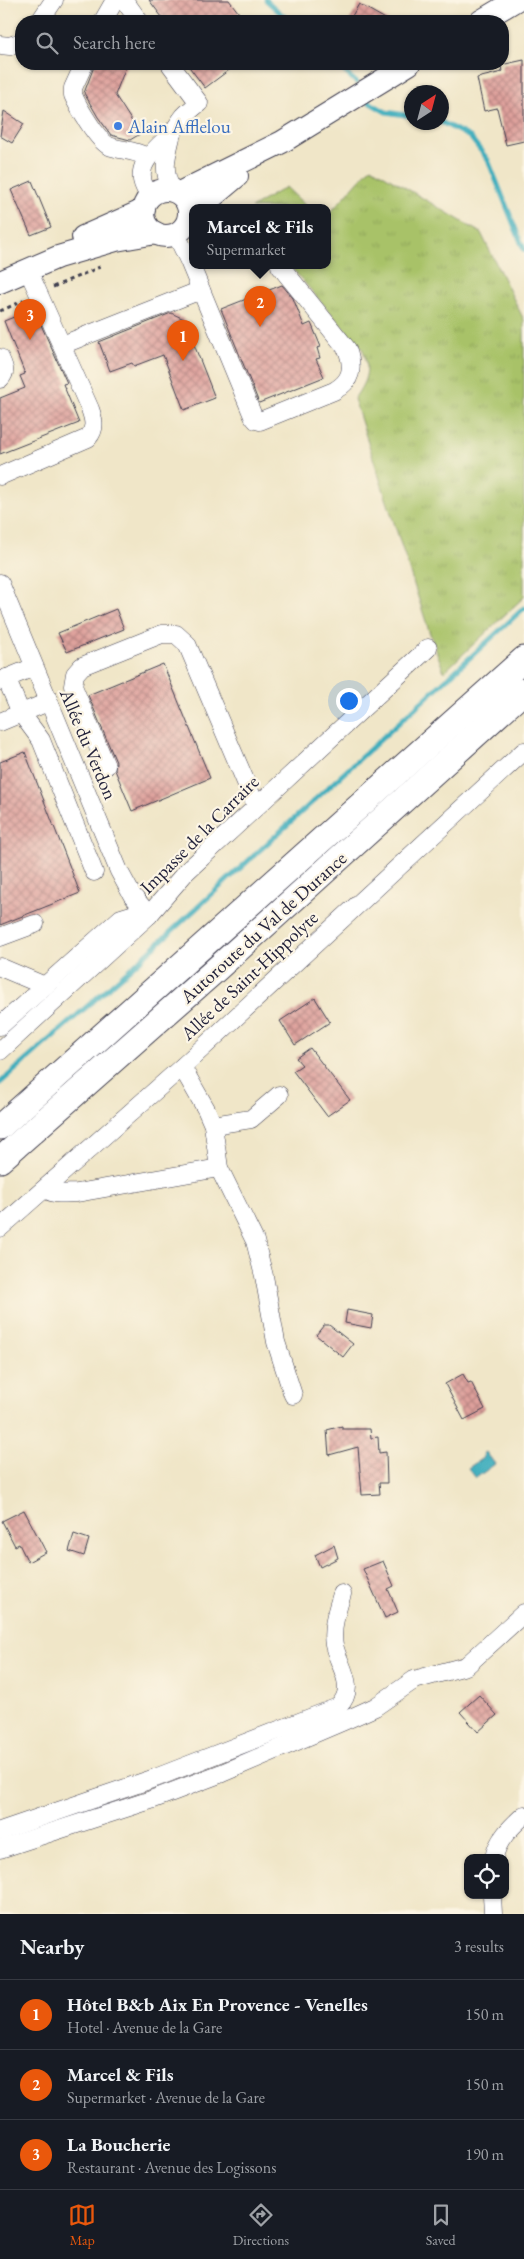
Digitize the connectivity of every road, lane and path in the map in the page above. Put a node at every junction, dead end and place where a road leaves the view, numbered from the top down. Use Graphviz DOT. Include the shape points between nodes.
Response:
graph roads {
  1 [pos="54,0"];
  2 [pos="115,0"];
  3 [pos="124,0"];
  4 [pos="516,0"];
  5 [pos="44,15"];
  6 [pos="106,15"];
  7 [pos="135,15"];
  8 [pos="491,15"];
  9 [pos="15,44"];
  10 [pos="0,45"];
  11 [pos="81,70"];
  12 [pos="174,70"];
  13 [pos="399,70"];
  14 [pos="172,133"];
  15 [pos="282,142"];
  16 [pos="147,157"];
  17 [pos="175,192"];
  18 [pos="147,203"];
  19 [pos="203,204"];
  20 [pos="182,222"];
  21 [pos="189,252"];
  22 [pos="107,264"];
  23 [pos="194,269"];
  24 [pos="282,269"];
  25 [pos="28,270"];
  26 [pos="0,271"];
  27 [pos="0,282"];
  28 [pos="201,290"];
  29 [pos="38,294"];
  30 [pos="0,311"];
  31 [pos="62,345"];
  32 [pos="0,358"];
  33 [pos="0,379"];
  34 [pos="0,476"];
  35 [pos="0,583"];
  36 [pos="428,648"];
  37 [pos="524,659"];
  38 [pos="34,667"];
  39 [pos="3,680"];
  40 [pos="524,691"];
  41 [pos="48,702"];
  42 [pos="21,713"];
  43 [pos="0,722"];
  44 [pos="524,751"];
  45 [pos="106,766"];
  46 [pos="256,806"];
  47 [pos="94,872"];
  48 [pos="149,915"];
  49 [pos="35,924"];
  50 [pos="0,937"];
  51 [pos="0,967"];
  52 [pos="45,986"];
  53 [pos="0,1026"];
  54 [pos="0,1051"];
  55 [pos="182,1067"];
  56 [pos="279,1095"];
  57 [pos="212,1125"];
  58 [pos="0,1127"];
  59 [pos="0,1160"];
  60 [pos="219,1168"];
  61 [pos="46,1189"];
  62 [pos="0,1228"];
  63 [pos="293,1395"];
  64 [pos="342,1594"];
  65 [pos="524,1613"];
  66 [pos="524,1815"];
  67 [pos="0,1831"];
  68 [pos="0,1849"];
  69 [pos="495,1854"];
  70 [pos="492,1899"];
  71 [pos="493,1914"];
  1 -- 5 [label="street"];
  2 -- 6 [label="street"];
  3 -- 7 [label="street"];
  4 -- 8 [label="main road"];
  9 -- 10 [label="street"];
  11 -- 16 [label="street" via="73,95 102,141"];
  12 -- 14 [label="street" via="199,103"];
  13 -- 15 [label="main road"];
  14 -- 16 [label="street"];
  14 -- 17 [label="street" via="165,178"];
  15 -- 17 [label="main road"];
  15 -- 19 [label="main road"];
  16 -- 18 [label="street" via="141,176"];
  17 -- 18 [label="main road" via="157,192"];
  17 -- 20 [label="main road" via="188,204"];
  18 -- 20 [label="main road" via="146,224"];
  18 -- 26 [label="main road"];
  20 -- 21 [label="street"];
  20 -- 25 [label="main road" via="58,257"];
  22 -- 29 [label="path"];
  23 -- 28 [label="street"];
  24 -- 28 [label="street" via="347,349 352,361 350,374 342,386 260,421 252,416"];
  25 -- 27 [label="main road"];
  25 -- 29 [label="street"];
  28 -- 31 [label="street"];
  29 -- 30 [label="path"];
  29 -- 31 [label="street"];
  31 -- 34 [label="street" via="93,418 92,433 88,438"];
  32 -- 33 [label="street" via="5,370"];
  35 -- 38 [label="street, Allée du Verdon"];
  36 -- 46 [label="street, Impasse de la Carraire"];
  37 -- 58 [label="highway, Autoroute du Val de Durance"];
  38 -- 39 [label="street"];
  38 -- 41 [label="street, Allée du Verdon"];
  39 -- 42 [label="street"];
  40 -- 59 [label="highway, Autoroute du Val de Durance"];
  41 -- 42 [label="street"];
  41 -- 48 [label="street, Allée du Verdon" via="119,871 132,895"];
  42 -- 43 [label="street"];
  42 -- 47 [label="street" via="41,740"];
  44 -- 55 [label="street, Allée de Saint-Hippolyte"];
  45 -- 46 [label="street" via="73,686 75,674 82,666 162,634 176,634 188,644"];
  46 -- 48 [label="street, Impasse de la Carraire" via="173,885"];
  48 -- 52 [label="street" via="134,914 120,918"];
  48 -- 54 [label="street, Impasse de la Carraire"];
  49 -- 50 [label="street"];
  51 -- 52 [label="street"];
  52 -- 53 [label="street"];
  55 -- 57 [label="street"];
  55 -- 61 [label="street, Allée de Saint-Hippolyte"];
  56 -- 57 [label="street" via="250,1119"];
  57 -- 60 [label="street"];
  60 -- 61 [label="street" via="77,1193 57,1194"];
  60 -- 63 [label="street" via="255,1241 276,1342"];
  61 -- 62 [label="street, Allée de Saint-Hippolyte"];
  64 -- 67 [label="street" via="333,1633 347,1682 347,1694 338,1707 146,1781"];
  65 -- 68 [label="street" via="466,1666 414,1680 375,1707 344,1721 222,1773 78,1825"];
  66 -- 69 [label="street" via="499,1843"];
  70 -- 71 [label="street"];
}
